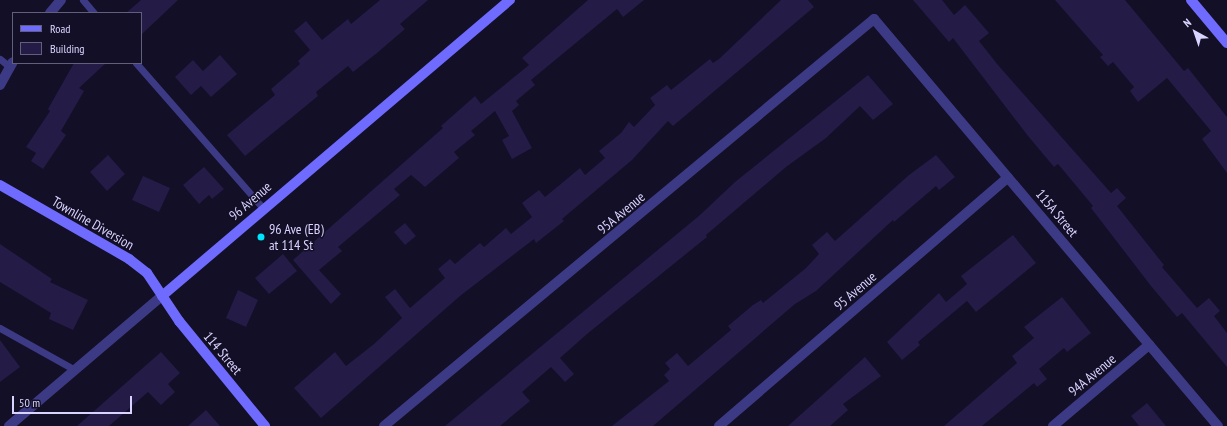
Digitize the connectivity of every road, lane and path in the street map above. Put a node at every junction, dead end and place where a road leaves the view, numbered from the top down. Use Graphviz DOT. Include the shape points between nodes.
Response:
graph roads {
  1 [pos="83,0"];
  2 [pos="510,0"];
  3 [pos="1192,0"];
  4 [pos="59,1"];
  5 [pos="51,12"];
  6 [pos="93,12"];
  7 [pos="874,19"];
  8 [pos="1227,43"];
  9 [pos="0,59"];
  10 [pos="11,64"];
  11 [pos="137,64"];
  12 [pos="0,85"];
  13 [pos="1008,177"];
  14 [pos="0,185"];
  15 [pos="263,208"];
  16 [pos="162,296"];
  17 [pos="0,328"];
  18 [pos="1149,345"];
  19 [pos="75,370"];
  20 [pos="9,426"];
  21 [pos="265,426"];
  22 [pos="384,426"];
  23 [pos="719,426"];
  24 [pos="1053,426"];
  25 [pos="1218,426"];
  1 -- 6 [label="lane"];
  2 -- 15 [label="street, 96 Avenue"];
  3 -- 8 [label="street"];
  4 -- 5 [label="street"];
  7 -- 13 [label="street, 115A Street"];
  7 -- 22 [label="street, 95A Avenue"];
  9 -- 10 [label="lane"];
  10 -- 12 [label="street"];
  11 -- 15 [label="lane"];
  13 -- 18 [label="street, 115A Street"];
  13 -- 23 [label="street, 95 Avenue"];
  14 -- 16 [label="street, Townline Diversion" via="129,259 147,273"];
  15 -- 16 [label="street, 96 Avenue"];
  16 -- 19 [label="street, 96 Avenue"];
  16 -- 21 [label="street, 114 Street" via="179,321"];
  17 -- 19 [label="lane"];
  18 -- 24 [label="street, 94A Avenue"];
  18 -- 25 [label="street, 115A Street"];
  19 -- 20 [label="street, 96 Avenue"];
}
